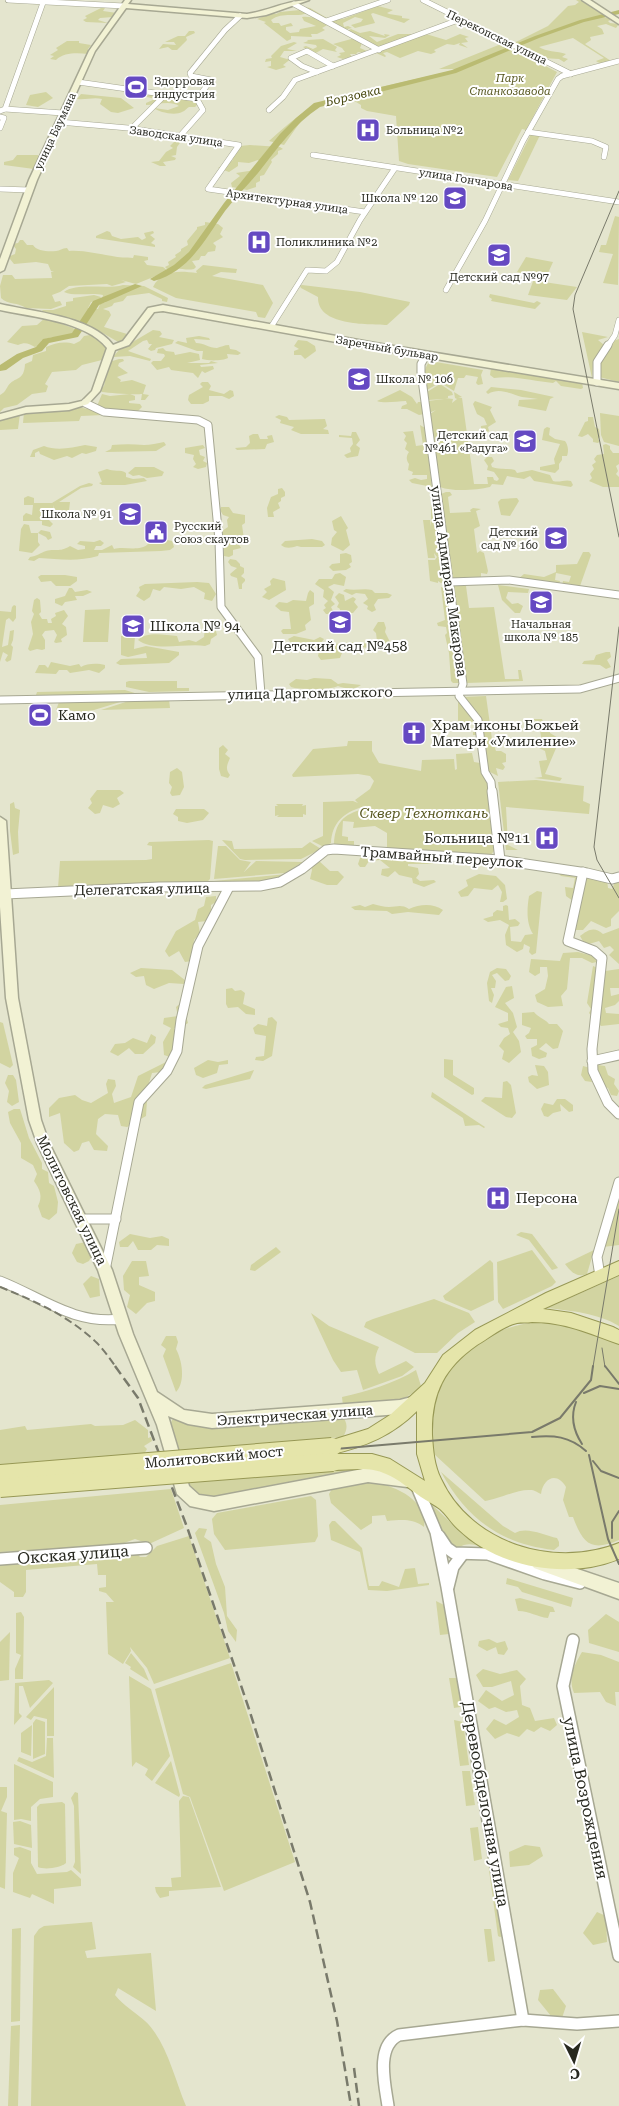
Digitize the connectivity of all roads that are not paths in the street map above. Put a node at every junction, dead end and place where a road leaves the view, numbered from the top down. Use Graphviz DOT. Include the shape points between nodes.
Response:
graph roads {
  1 [pos="8,0"];
  2 [pos="44,0"];
  3 [pos="306,0"];
  4 [pos="388,0"];
  5 [pos="423,0"];
  6 [pos="585,0"];
  7 [pos="74,1"];
  8 [pos="126,3"];
  9 [pos="294,4"];
  10 [pos="240,16"];
  11 [pos="461,19"];
  12 [pos="326,21"];
  13 [pos="619,22"];
  14 [pos="379,50"];
  15 [pos="619,61"];
  16 [pos="333,66"];
  17 [pos="317,72"];
  18 [pos="571,74"];
  19 [pos="78,82"];
  20 [pos="166,94"];
  21 [pos="197,99"];
  22 [pos="3,110"];
  23 [pos="269,110"];
  24 [pos="63,113"];
  25 [pos="0,117"];
  26 [pos="59,122"];
  27 [pos="0,128"];
  28 [pos="131,129"];
  29 [pos="528,132"];
  30 [pos="180,136"];
  31 [pos="313,155"];
  32 [pos="604,156"];
  33 [pos="394,168"];
  34 [pos="502,184"];
  35 [pos="0,189"];
  36 [pos="208,189"];
  37 [pos="29,190"];
  38 [pos="245,194"];
  39 [pos="619,202"];
  40 [pos="365,212"];
  41 [pos="0,270"];
  42 [pos="446,290"];
  43 [pos="0,307"];
  44 [pos="619,320"];
  45 [pos="271,327"];
  46 [pos="111,348"];
  47 [pos="426,355"];
  48 [pos="597,382"];
  49 [pos="619,386"];
  50 [pos="85,403"];
  51 [pos="0,417"];
  52 [pos="449,582"];
  53 [pos="619,595"];
  54 [pos="619,678"];
  55 [pos="459,691"];
  56 [pos="261,694"];
  57 [pos="0,700"];
  58 [pos="0,821"];
  59 [pos="500,860"];
  60 [pos="583,872"];
  61 [pos="619,877"];
  62 [pos="280,882"];
  63 [pos="229,887"];
  64 [pos="5,894"];
  65 [pos="619,1055"];
  66 [pos="592,1061"];
  67 [pos="619,1114"];
  68 [pos="619,1182"];
  69 [pos="81,1219"];
  70 [pos="116,1219"];
  71 [pos="619,1268"];
  72 [pos="105,1270"];
  73 [pos="600,1276"];
  74 [pos="0,1281"];
  75 [pos="514,1317"];
  76 [pos="121,1319"];
  77 [pos="619,1338"];
  78 [pos="428,1389"];
  79 [pos="152,1394"];
  80 [pos="416,1402"];
  81 [pos="175,1414"];
  82 [pos="164,1425"];
  83 [pos="332,1455"];
  84 [pos="0,1474"];
  85 [pos="414,1482"];
  86 [pos="0,1488"];
  87 [pos="442,1502"];
  88 [pos="436,1532"];
  89 [pos="146,1548"];
  90 [pos="619,1552"];
  91 [pos="462,1554"];
  92 [pos="519,1554"];
  93 [pos="0,1559"];
  94 [pos="599,1586"];
  95 [pos="448,1587"];
  96 [pos="619,1591"];
  97 [pos="573,1640"];
  98 [pos="619,1956"];
  99 [pos="523,2020"];
  100 [pos="619,2021"];
  101 [pos="387,2047"];
  102 [pos="388,2106"];
  1 -- 2 [label="street"];
  2 -- 7 [label="street"];
  2 -- 22 [label="street"];
  3 -- 9 [label="street"];
  4 -- 12 [label="street"];
  5 -- 11 [label="street, Перекопская улица"];
  6 -- 13 [label="street"];
  7 -- 8 [label="street"];
  8 -- 10 [label="street"];
  8 -- 19 [label="street, улица Баумана" via="95,46"];
  9 -- 10 [label="street" via="264,14"];
  9 -- 12 [label="street"];
  10 -- 21 [label="street" via="190,73 191,76 211,80"];
  11 -- 14 [label="street"];
  11 -- 18 [label="street, Перекопская улица"];
  12 -- 14 [label="street"];
  14 -- 16 [label="street"];
  15 -- 18 [label="street"];
  16 -- 17 [label="street"];
  16 -- 17 [label="street" via="307,51 291,58"];
  17 -- 23 [label="street" via="295,80"];
  18 -- 29 [label="street" via="558,79"];
  19 -- 20 [label="street"];
  19 -- 24 [label="street, улица Баумана"];
  20 -- 21 [label="street"];
  20 -- 28 [label="street"];
  21 -- 30 [label="street" via="203,110"];
  22 -- 24 [label="street"];
  24 -- 26 [label="street, улица Баумана"];
  25 -- 27 [label="street" via="4,118"];
  26 -- 28 [label="street, Заводская улица"];
  26 -- 37 [label="street, улица Баумана"];
  28 -- 30 [label="street, Заводская улица"];
  29 -- 32 [label="street" via="592,141 606,147"];
  29 -- 34 [label="street"];
  30 -- 36 [label="street, Заводская улица" via="239,145"];
  31 -- 33 [label="street, улица Гончарова"];
  33 -- 34 [label="street, улица Гончарова"];
  33 -- 40 [label="street, Архитектурная улица"];
  34 -- 39 [label="street, улица Гончарова"];
  34 -- 42 [label="street"];
  35 -- 37 [label="street"];
  36 -- 38 [label="street, Архитектурная улица"];
  37 -- 41 [label="street, улица Баумана"];
  38 -- 40 [label="street, Архитектурная улица"];
  40 -- 45 [label="street, Архитектурная улица" via="337,262 326,271 307,270"];
  43 -- 46 [label="street" via="65,322 99,335"];
  44 -- 48 [label="street" via="612,339 596,359"];
  45 -- 46 [label="street, Заречный бульвар" via="155,309 149,312 126,343"];
  45 -- 47 [label="street, Заречный бульвар"];
  46 -- 50 [label="street" via="96,392"];
  47 -- 48 [label="street, Заречный бульвар"];
  47 -- 52 [label="street, улица Адмирала Макарова" via="421,372"];
  48 -- 49 [label="street, Заречный бульвар"];
  50 -- 51 [label="street" via="22,410"];
  50 -- 56 [label="street" via="104,412 198,420 208,425 219,540 221,607 258,657"];
  52 -- 53 [label="street" via="509,580"];
  52 -- 55 [label="street, улица Адмирала Макарова" via="463,684"];
  54 -- 55 [label="street, улица Даргомыжского" via="580,689"];
  55 -- 56 [label="street, улица Даргомыжского"];
  55 -- 59 [label="street, улица Адмирала Макарова" via="459,696 478,720 485,772 491,782"];
  56 -- 57 [label="street, улица Даргомыжского"];
  58 -- 64 [label="street, Молитовская улица"];
  59 -- 60 [label="street, Трамвайный переулок"];
  59 -- 62 [label="street, Трамвайный переулок" via="330,849"];
  60 -- 61 [label="street, Трамвайный переулок" via="612,879"];
  60 -- 66 [label="street" via="568,941 594,951 602,958"];
  62 -- 63 [label="street, Делегатская улица"];
  63 -- 64 [label="street, Делегатская улица" via="159,886"];
  63 -- 70 [label="street" via="198,946 181,1020 178,1051 166,1071 139,1102"];
  64 -- 69 [label="street, Молитовская улица" via="14,1014 35,1120"];
  65 -- 66 [label="street"];
  66 -- 67 [label="street" via="600,1088"];
  68 -- 73 [label="street" via="597,1256"];
  69 -- 70 [label="street"];
  69 -- 72 [label="street, Молитовская улица"];
  70 -- 72 [label="street"];
  71 -- 73 [label="main road, Молитовский мост"];
  72 -- 76 [label="street, Молитовская улица"];
  73 -- 75 [label="main road, Молитовский мост"];
  74 -- 76 [label="street" via="88,1320 107,1323"];
  75 -- 77 [label="main road" via="561,1317 596,1326"];
  75 -- 78 [label="main road, Молитовский мост" via="488,1329 461,1348"];
  76 -- 79 [label="street, Молитовская улица"];
  78 -- 80 [label="main road, Молитовский мост"];
  78 -- 87 [label="main road" via="424,1441 431,1476"];
  79 -- 81 [label="street"];
  79 -- 82 [label="street, Молитовская улица"];
  80 -- 81 [label="street, Электрическая улица" via="400,1407 212,1421"];
  80 -- 83 [label="main road, Молитовский мост" via="379,1432"];
  81 -- 82 [label="street"];
  82 -- 85 [label="street, Молитовская улица" via="182,1488 187,1497 204,1504 368,1475"];
  83 -- 84 [label="main road, Молитовский мост, bridge"];
  83 -- 85 [label="main road" via="390,1467"];
  83 -- 86 [label="main road, Молитовский мост, bridge"];
  85 -- 87 [label="main road"];
  85 -- 88 [label="street, Деревообделочная улица"];
  87 -- 92 [label="main road" via="478,1535"];
  88 -- 91 [label="street" via="444,1546"];
  88 -- 95 [label="street, Деревообделочная улица"];
  89 -- 93 [label="street, Окская улица"];
  90 -- 92 [label="main road" via="575,1560 545,1560"];
  91 -- 94 [label="street" via="486,1554 534,1571"];
  91 -- 95 [label="street, Деревообделочная улица" via="453,1568"];
  92 -- 94 [label="street"];
  94 -- 96 [label="street"];
  95 -- 99 [label="street, Деревообделочная улица"];
  97 -- 98 [label="street, улица Возрождения" via="563,1686"];
  99 -- 100 [label="street" via="577,2024"];
  99 -- 101 [label="street" via="409,2033 393,2038"];
  101 -- 102 [label="street" via="383,2063"];
}
